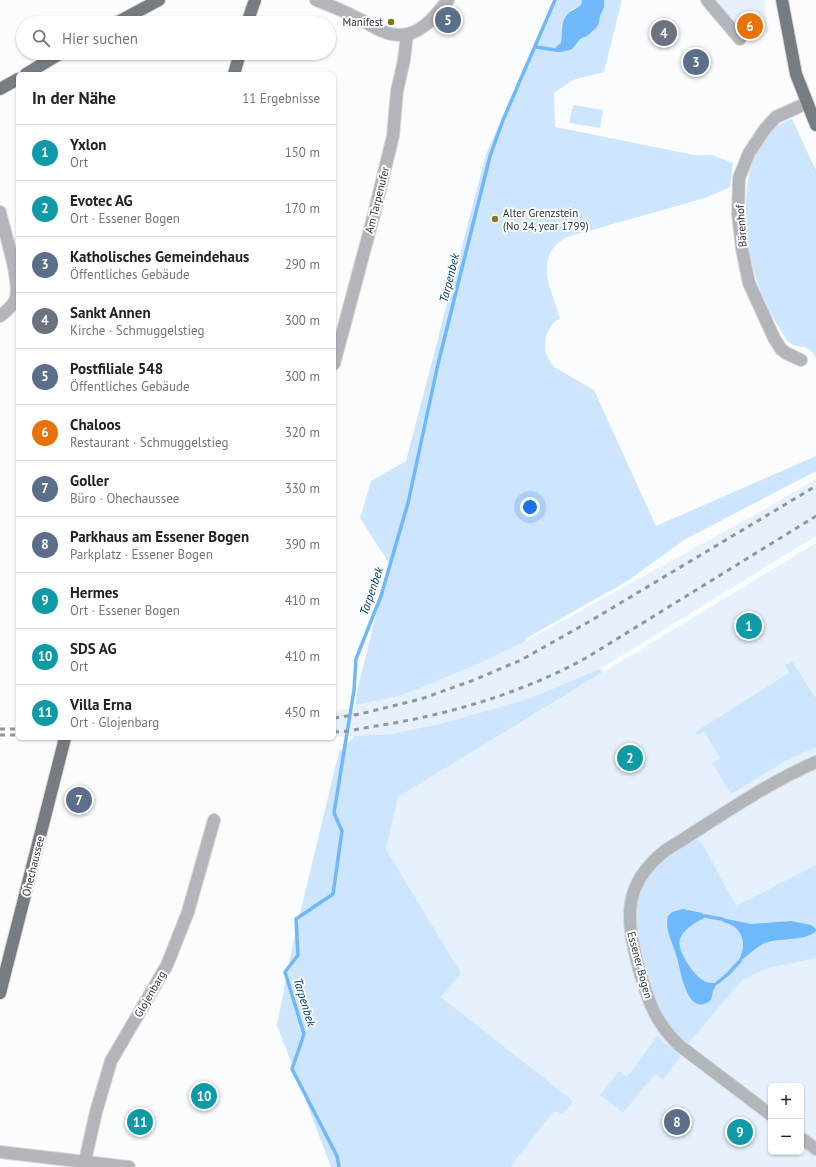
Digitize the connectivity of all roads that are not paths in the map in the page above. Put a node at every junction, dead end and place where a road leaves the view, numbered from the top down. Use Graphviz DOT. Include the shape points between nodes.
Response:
graph roads {
  1 [pos="158,0"];
  2 [pos="255,0"];
  3 [pos="316,0"];
  4 [pos="448,0"];
  5 [pos="707,0"];
  6 [pos="782,0"];
  7 [pos="129,16"];
  8 [pos="249,16"];
  9 [pos="406,34"];
  10 [pos="740,39"];
  11 [pos="49,60"];
  12 [pos="238,60"];
  13 [pos="29,72"];
  14 [pos="235,72"];
  15 [pos="16,80"];
  16 [pos="0,89"];
  17 [pos="807,103"];
  18 [pos="816,124"];
  19 [pos="0,212"];
  20 [pos="16,280"];
  21 [pos="16,300"];
  22 [pos="0,316"];
  23 [pos="336,357"];
  24 [pos="801,360"];
  25 [pos="65,740"];
  26 [pos="816,762"];
  27 [pos="214,820"];
  28 [pos="0,993"];
  29 [pos="768,1114"];
  30 [pos="804,1140"];
  31 [pos="816,1149"];
  32 [pos="0,1152"];
  33 [pos="85,1164"];
  34 [pos="129,1167"];
  1 -- 7 [label="main road"];
  2 -- 8 [label="main road"];
  3 -- 9 [label="street" via="386,33"];
  4 -- 9 [label="street" via="429,22 418,30"];
  5 -- 10 [label="street"];
  6 -- 17 [label="main road" via="796,74"];
  9 -- 23 [label="street, Am Tarpenufer" via="393,136"];
  11 -- 13 [label="main road"];
  12 -- 14 [label="main road"];
  15 -- 16 [label="main road"];
  17 -- 18 [label="main road"];
  17 -- 24 [label="street, Bärenhof" via="776,117 756,141 739,178 738,207 749,284 781,349"];
  19 -- 20 [label="street"];
  21 -- 22 [label="street"];
  25 -- 28 [label="main road, Ohechaussee"];
  26 -- 29 [label="street, Essener Bogen" via="771,785 666,850 649,864 639,879 630,910 633,945 648,998 658,1021 680,1046"];
  27 -- 33 [label="street, Glojenbarg" via="188,912 166,965 111,1061 96,1112"];
  30 -- 31 [label="street"];
  32 -- 33 [label="street"];
  33 -- 34 [label="street"];
}
